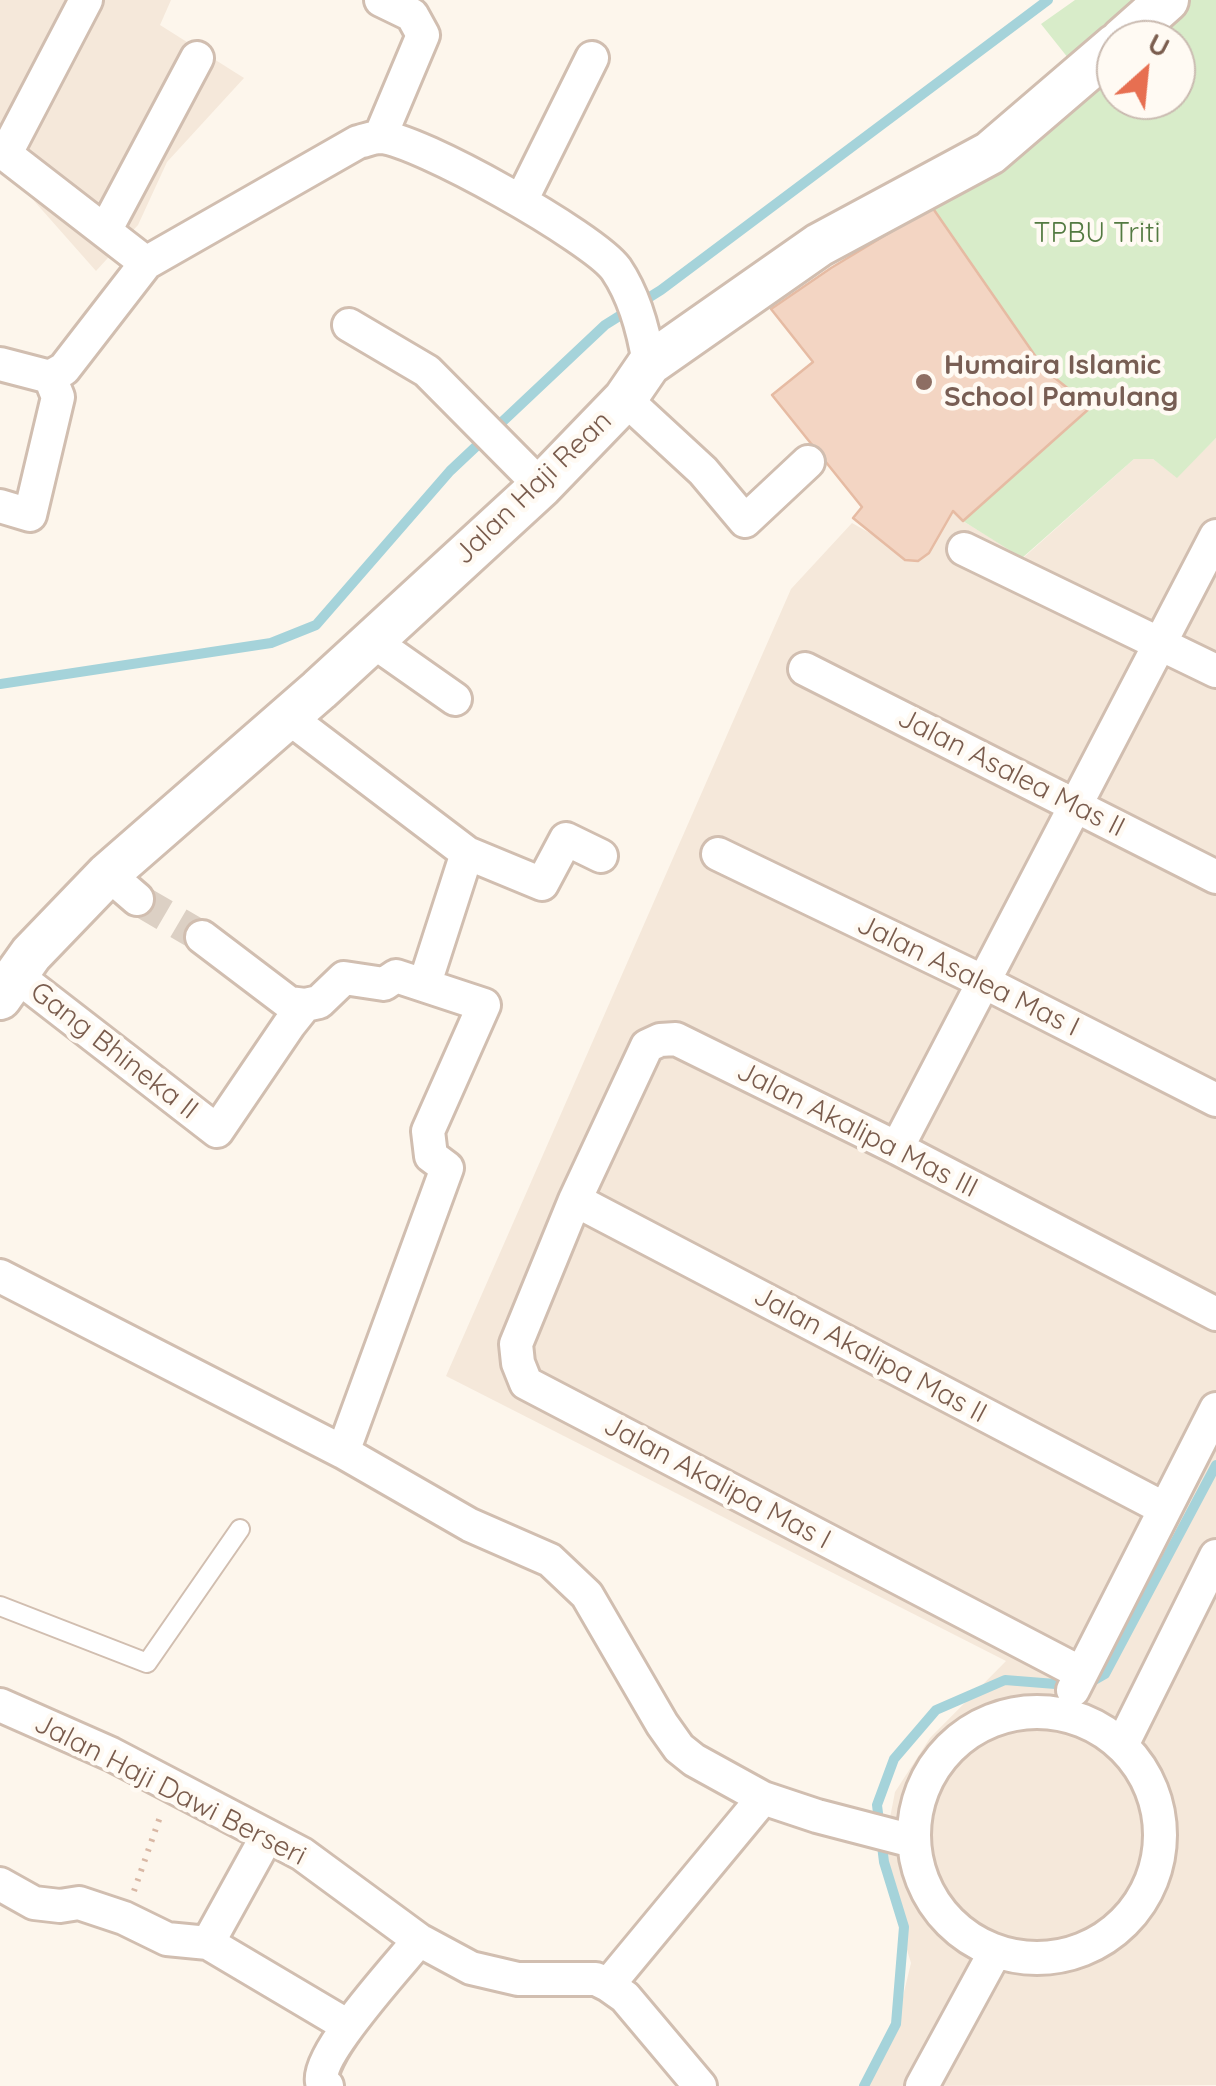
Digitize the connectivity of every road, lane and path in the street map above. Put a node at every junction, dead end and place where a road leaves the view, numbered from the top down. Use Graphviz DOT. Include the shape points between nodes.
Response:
graph roads {
  1 [pos="86,0"];
  2 [pos="381,0"];
  3 [pos="1168,0"];
  4 [pos="417,7"];
  5 [pos="1145,20"];
  6 [pos="197,58"];
  7 [pos="592,58"];
  8 [pos="1096,62"];
  9 [pos="380,137"];
  10 [pos="3,152"];
  11 [pos="521,201"];
  12 [pos="106,229"];
  13 [pos="146,263"];
  14 [pos="349,325"];
  15 [pos="647,348"];
  16 [pos="0,364"];
  17 [pos="50,377"];
  18 [pos="625,399"];
  19 [pos="808,462"];
  20 [pos="541,486"];
  21 [pos="0,506"];
  22 [pos="1216,536"];
  23 [pos="964,549"];
  24 [pos="371,640"];
  25 [pos="1161,642"];
  26 [pos="805,670"];
  27 [pos="1216,671"];
  28 [pos="455,699"];
  29 [pos="288,717"];
  30 [pos="1076,805"];
  31 [pos="467,853"];
  32 [pos="718,854"];
  33 [pos="602,856"];
  34 [pos="1216,877"];
  35 [pos="202,937"];
  36 [pos="10,972"];
  37 [pos="426,983"];
  38 [pos="986,983"];
  39 [pos="305,1005"];
  40 [pos="1216,1100"];
  41 [pos="898,1148"];
  42 [pos="575,1200"];
  43 [pos="0,1276"];
  44 [pos="1216,1314"];
  45 [pos="1216,1409"];
  46 [pos="344,1452"];
  47 [pos="1165,1509"];
  48 [pos="240,1529"];
  49 [pos="1215,1561"];
  50 [pos="0,1606"];
  51 [pos="1081,1673"];
  52 [pos="0,1705"];
  53 [pos="1062,1714"];
  54 [pos="1122,1745"];
  55 [pos="172,1784"];
  56 [pos="763,1798"];
  57 [pos="894,1836"];
  58 [pos="266,1838"];
  59 [pos="0,1884"];
  60 [pos="124,1918"];
  61 [pos="419,1940"];
  62 [pos="208,1944"];
  63 [pos="995,1952"];
  64 [pos="608,1985"];
  65 [pos="348,2026"];
  66 [pos="327,2086"];
  67 [pos="700,2086"];
  68 [pos="922,2086"];
  1 -- 10 [label="street"];
  2 -- 4 [label="street"];
  3 -- 5 [label="street"];
  4 -- 9 [label="street" via="423,35"];
  6 -- 12 [label="street"];
  7 -- 11 [label="street"];
  8 -- 15 [label="street, Jalan Haji Rean" via="990,153 819,244"];
  9 -- 11 [label="street"];
  9 -- 13 [label="street" via="358,142"];
  10 -- 12 [label="street"];
  11 -- 15 [label="street" via="569,228 614,267"];
  12 -- 13 [label="street"];
  13 -- 17 [label="street" via="64,369"];
  14 -- 20 [label="street" via="427,371"];
  15 -- 18 [label="street, Jalan Haji Rean"];
  16 -- 17 [label="street"];
  17 -- 21 [label="street" via="58,398 30,515"];
  18 -- 19 [label="street" via="704,471 745,521"];
  18 -- 20 [label="street, Jalan Haji Rean"];
  20 -- 24 [label="street, Jalan Haji Rean"];
  22 -- 25 [label="street"];
  23 -- 25 [label="street"];
  24 -- 28 [label="street"];
  24 -- 29 [label="street, Jalan Haji Rean"];
  25 -- 27 [label="street"];
  25 -- 30 [label="street"];
  26 -- 30 [label="street, Jalan Asalea Mas II"];
  29 -- 31 [label="street"];
  29 -- 36 [label="street, Jalan Haji Rean" via="123,887"];
  30 -- 34 [label="street, Jalan Asalea Mas II"];
  30 -- 38 [label="street"];
  31 -- 33 [label="street" via="542,884 566,839"];
  31 -- 37 [label="street"];
  32 -- 38 [label="street, Jalan Asalea Mas I"];
  35 -- 39 [label="street" via="288,1004"];
  36 -- 39 [label="street, Gang Bhineka II" via="217,1131"];
  37 -- 39 [label="street, Gang Bhineka II" via="396,976 384,984 344,978 320,1002"];
  37 -- 46 [label="street, Gang Bhineka II" via="484,1006 428,1131 432,1156 447,1168"];
  38 -- 40 [label="street, Jalan Asalea Mas I"];
  38 -- 41 [label="street"];
  41 -- 42 [label="street, Jalan Akalipa Mas III" via="676,1039 660,1040 647,1046"];
  41 -- 44 [label="street, Jalan Akalipa Mas III"];
  42 -- 47 [label="street, Jalan Akalipa Mas II"];
  42 -- 51 [label="street, Jalan Akalipa Mas I" via="516,1344 526,1383"];
  43 -- 46 [label="street"];
  45 -- 47 [label="street"];
  46 -- 56 [label="street" via="470,1525 550,1560 587,1596 680,1748"];
  47 -- 51 [label="street"];
  48 -- 50 [label="lane" via="147,1663"];
  49 -- 54 [label="street"];
  51 -- 53 [label="street"];
  52 -- 55 [label="street, Jalan Haji Dawi Berseri"];
  53 -- 54 [label="street"];
  53 -- 57 [label="street" via="1017,1714 974,1729 941,1758"];
  54 -- 63 [label="street" via="1150,1784 1162,1831 1154,1879 1129,1920 1090,1948 1043,1959"];
  55 -- 58 [label="street, Jalan Haji Dawi Berseri"];
  55 -- 60 [label="path"];
  56 -- 57 [label="street"];
  56 -- 64 [label="street"];
  57 -- 63 [label="street" via="954,1926"];
  58 -- 61 [label="street, Jalan Haji Dawi Berseri" via="302,1854"];
  58 -- 62 [label="street"];
  59 -- 60 [label="street" via="34,1903 80,1903"];
  60 -- 62 [label="street" via="167,1938"];
  61 -- 64 [label="street, Jalan Haji Dawi Berseri" via="471,1968 518,1979 596,1978"];
  61 -- 65 [label="street"];
  62 -- 65 [label="street"];
  63 -- 68 [label="street"];
  64 -- 67 [label="street"];
  65 -- 66 [label="street" via="322,2067"];
}
